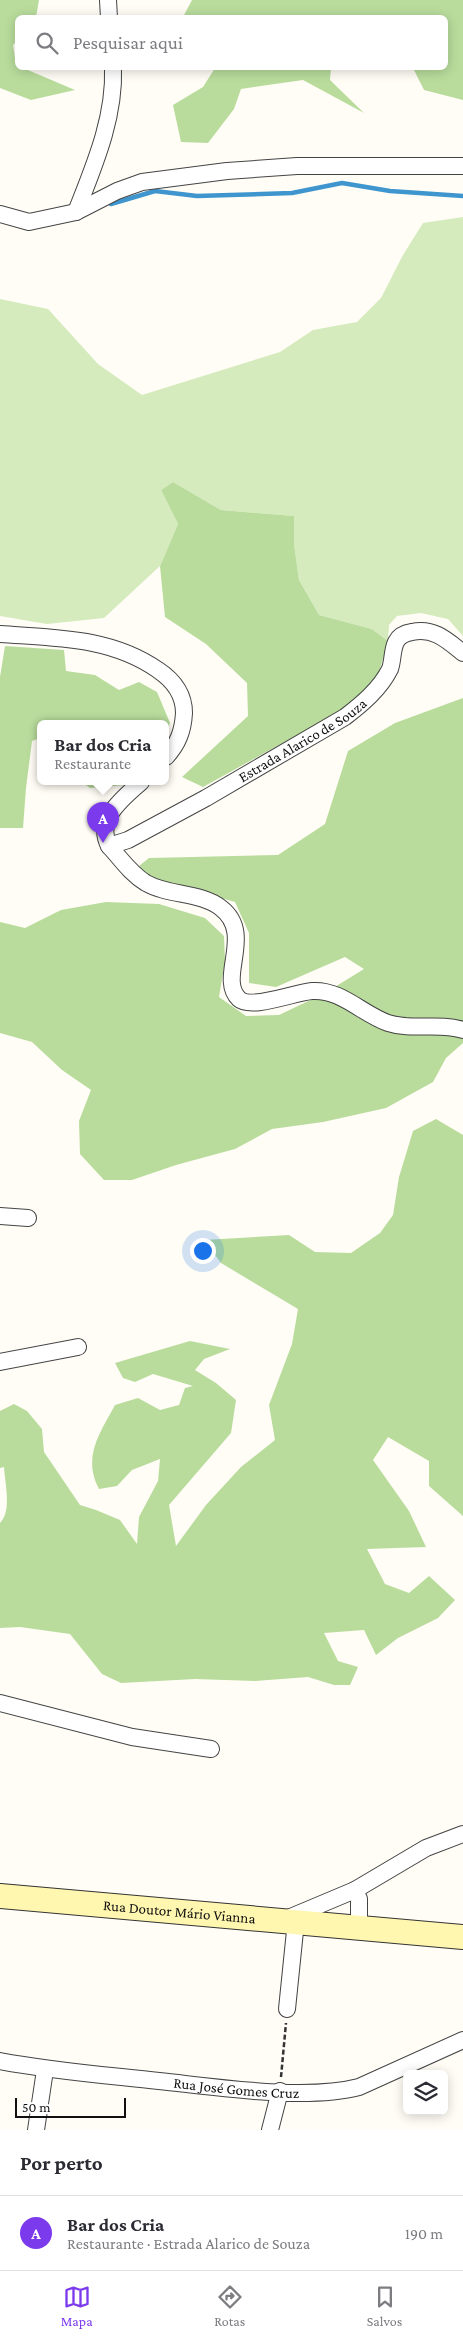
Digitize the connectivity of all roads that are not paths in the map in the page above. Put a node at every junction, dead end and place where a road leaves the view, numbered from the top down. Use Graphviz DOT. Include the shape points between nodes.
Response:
graph roads {
  1 [pos="108,0"];
  2 [pos="109,15"];
  3 [pos="113,70"];
  4 [pos="463,166"];
  5 [pos="76,212"];
  6 [pos="0,214"];
  7 [pos="0,634"];
  8 [pos="463,653"];
  9 [pos="169,754"];
  10 [pos="137,785"];
  11 [pos="109,846"];
  12 [pos="463,1030"];
  13 [pos="0,1216"];
  14 [pos="28,1218"];
  15 [pos="78,1347"];
  16 [pos="0,1362"];
  17 [pos="0,1703"];
  18 [pos="211,1749"];
  19 [pos="463,1834"];
  20 [pos="355,1890"];
  21 [pos="0,1896"];
  22 [pos="290,1921"];
  23 [pos="359,1927"];
  24 [pos="463,1937"];
  25 [pos="287,2009"];
  26 [pos="463,2040"];
  27 [pos="0,2061"];
  28 [pos="45,2070"];
  29 [pos="280,2091"];
  30 [pos="36,2130"];
  31 [pos="270,2130"];
  1 -- 2 [label="street"];
  3 -- 5 [label="street" via="110,110 93,169"];
  4 -- 5 [label="street" via="297,166 170,177 117,191"];
  5 -- 6 [label="street" via="29,222"];
  7 -- 9 [label="street" via="117,647 146,661 180,690 184,706 183,729"];
  8 -- 11 [label="street, Estrada Alarico de Souza" via="440,635 425,630 407,633 399,638 382,681 362,704 345,717 206,798 128,840"];
  10 -- 11 [label="street" via="123,797 106,823"];
  11 -- 12 [label="street" via="133,874 148,884 209,901 222,908 235,932 232,986 234,994 243,1002 266,1001 313,990 336,994 387,1022"];
  13 -- 14 [label="street"];
  15 -- 16 [label="street"];
  17 -- 18 [label="street" via="132,1737"];
  19 -- 20 [label="street" via="426,1848"];
  20 -- 22 [label="street"];
  20 -- 23 [label="street" via="359,1899"];
  21 -- 22 [label="main road, Rua Doutor Mário Vianna"];
  22 -- 23 [label="main road, Rua Doutor Mário Vianna"];
  22 -- 25 [label="street"];
  23 -- 24 [label="main road, Rua Doutor Mário Vianna"];
  26 -- 29 [label="street, Rua José Gomes Cruz" via="360,2087"];
  27 -- 28 [label="street, Rua José Gomes Cruz"];
  28 -- 29 [label="street, Rua José Gomes Cruz"];
  28 -- 30 [label="street"];
  29 -- 31 [label="street"];
}
